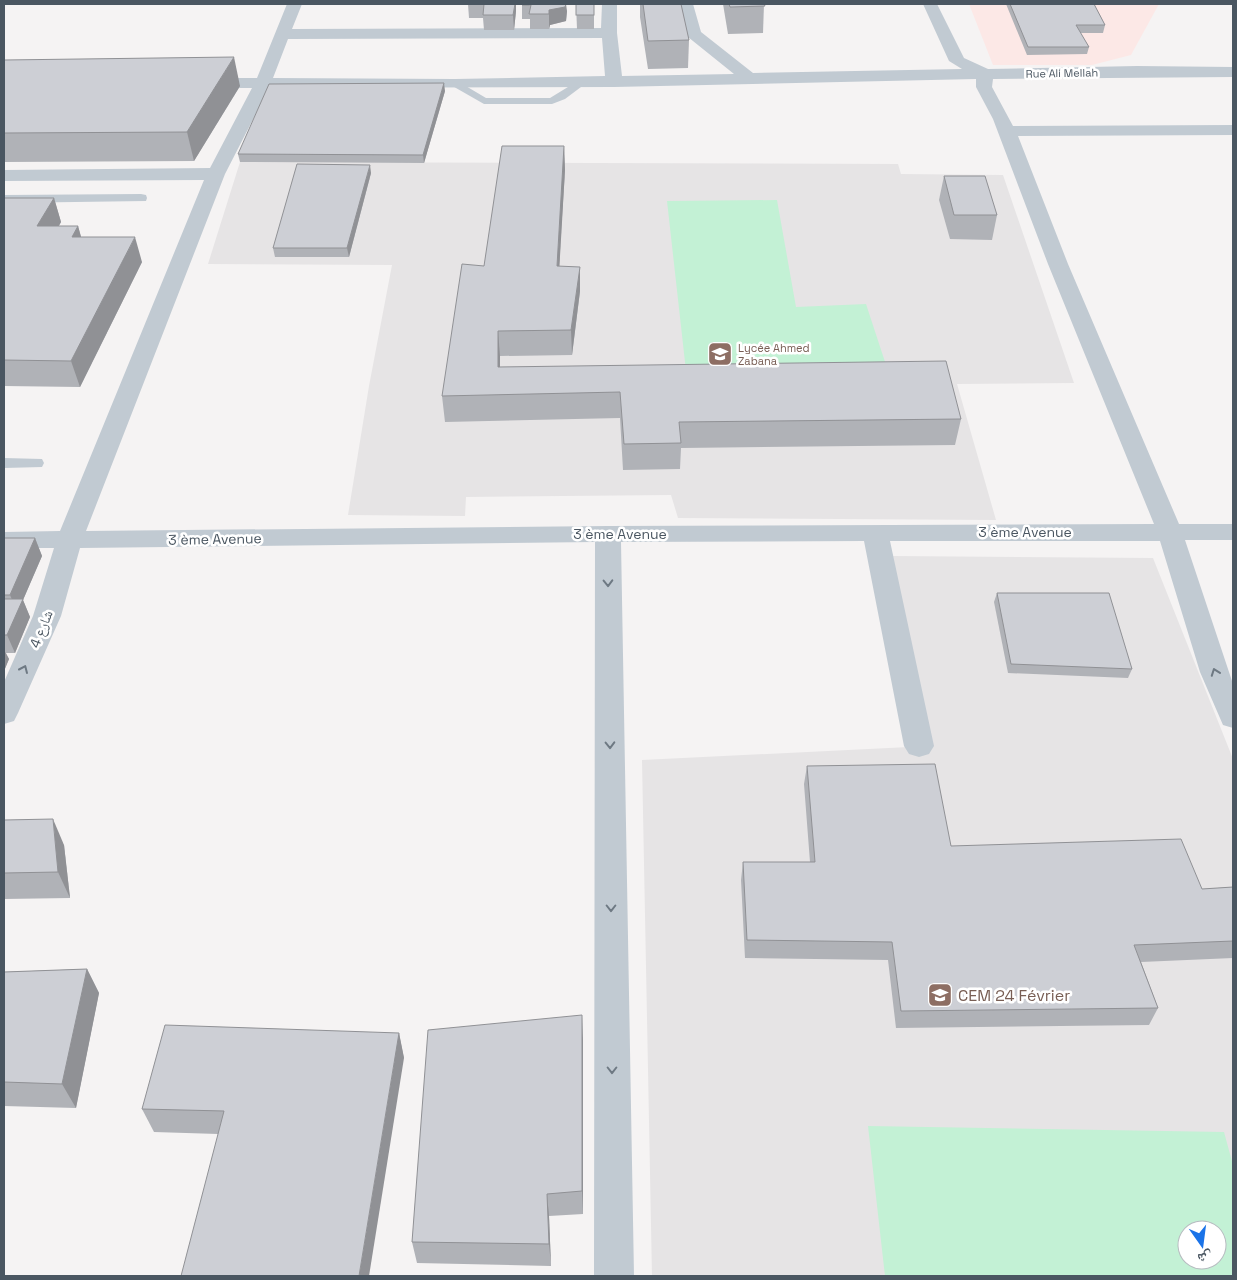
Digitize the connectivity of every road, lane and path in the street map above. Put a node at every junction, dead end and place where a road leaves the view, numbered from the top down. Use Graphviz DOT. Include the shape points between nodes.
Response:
graph roads {
  1 [pos="294,4"];
  2 [pos="610,4"];
  3 [pos="686,4"];
  4 [pos="930,4"];
  5 [pos="609,32"];
  6 [pos="282,34"];
  7 [pos="1233,72"];
  8 [pos="985,74"];
  9 [pos="749,78"];
  10 [pos="614,82"];
  11 [pos="183,83"];
  12 [pos="263,84"];
  13 [pos="1233,130"];
  14 [pos="1007,131"];
  15 [pos="216,174"];
  16 [pos="4,175"];
  17 [pos="4,198"];
  18 [pos="141,198"];
  19 [pos="4,463"];
  20 [pos="36,463"];
  21 [pos="1170,532"];
  22 [pos="1233,532"];
  23 [pos="875,533"];
  24 [pos="608,534"];
  25 [pos="4,540"];
  26 [pos="69,540"];
  27 [pos="4,713"];
  28 [pos="1233,717"];
  29 [pos="919,746"];
  30 [pos="614,1276"];
  1 -- 6 [label="street, شارع 4"];
  2 -- 5 [label="street"];
  3 -- 9 [label="street" via="694,34"];
  4 -- 8 [label="street, Rue Ali Mellah" via="957,61"];
  5 -- 6 [label="street"];
  5 -- 10 [label="street"];
  6 -- 12 [label="street, شارع 4"];
  7 -- 8 [label="street, Rue Ali Mellah"];
  8 -- 9 [label="street"];
  8 -- 14 [label="street" via="984,87"];
  9 -- 10 [label="street"];
  10 -- 12 [label="street"];
  11 -- 12 [label="street"];
  12 -- 15 [label="street, شارع 4"];
  13 -- 14 [label="street"];
  14 -- 21 [label="street" via="1058,264"];
  15 -- 16 [label="street"];
  15 -- 26 [label="street, شارع 4"];
  17 -- 18 [label="lane"];
  19 -- 20 [label="lane"];
  21 -- 22 [label="street, 3 ème Avenue"];
  21 -- 23 [label="street, 3 ème Avenue"];
  28 -- 21 [label="street, one-way" via="1214,672"];
  23 -- 24 [label="street, 3 ème Avenue"];
  23 -- 29 [label="street"];
  24 -- 26 [label="street, 3 ème Avenue"];
  24 -- 30 [label="street, one-way"];
  25 -- 26 [label="street, 3 ème Avenue"];
  27 -- 26 [label="street, شارع 4, one-way" via="48,616"];
}
